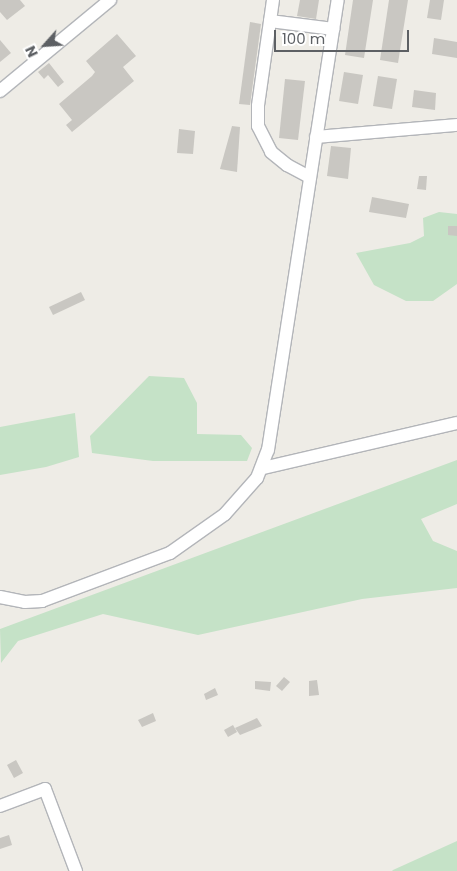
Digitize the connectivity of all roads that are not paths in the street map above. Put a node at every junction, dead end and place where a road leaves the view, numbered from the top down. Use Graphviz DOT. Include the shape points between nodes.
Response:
graph roads {
  1 [pos="110,0"];
  2 [pos="273,0"];
  3 [pos="338,0"];
  4 [pos="270,21"];
  5 [pos="333,29"];
  6 [pos="0,91"];
  7 [pos="457,126"];
  8 [pos="316,137"];
  9 [pos="310,177"];
  10 [pos="457,423"];
  11 [pos="263,468"];
  12 [pos="0,597"];
  13 [pos="0,806"];
  14 [pos="76,871"];
  1 -- 6 [label="street"];
  2 -- 4 [label="street"];
  3 -- 5 [label="street"];
  4 -- 5 [label="street"];
  4 -- 9 [label="street" via="258,126 271,152"];
  5 -- 8 [label="street"];
  7 -- 8 [label="street"];
  8 -- 9 [label="street"];
  9 -- 11 [label="street"];
  10 -- 11 [label="street"];
  11 -- 12 [label="street" via="252,486 225,514 170,553 42,600 25,602"];
  13 -- 14 [label="street" via="45,790"];
}
